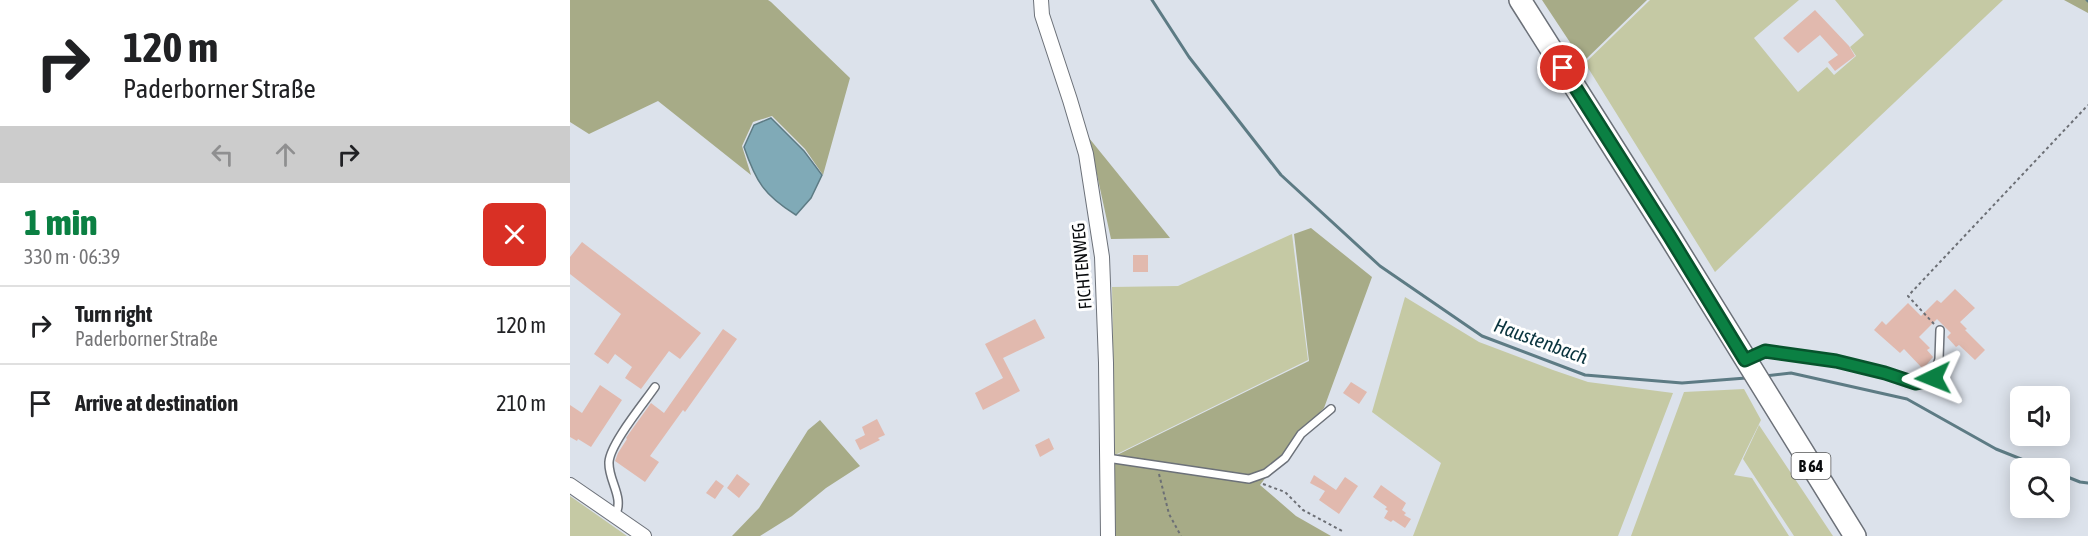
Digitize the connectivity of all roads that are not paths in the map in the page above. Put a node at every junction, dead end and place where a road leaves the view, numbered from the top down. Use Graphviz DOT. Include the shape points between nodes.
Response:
graph roads {
  1 [pos="1041,0"];
  2 [pos="1520,0"];
  3 [pos="1940,330"];
  4 [pos="1747,362"];
  5 [pos="655,387"];
  6 [pos="1330,409"];
  7 [pos="1107,458"];
  8 [pos="570,485"];
  9 [pos="615,516"];
  10 [pos="644,536"];
  11 [pos="1108,536"];
  12 [pos="1855,536"];
  1 -- 7 [label="street, FICHTENWEG" via="1042,15 1086,154 1102,257"];
  2 -- 4 [label="main road, B 64"];
  3 -- 4 [label="lane" via="1939,359 1933,378 1915,383 1836,361 1765,351"];
  4 -- 12 [label="main road, B 64"];
  5 -- 9 [label="lane" via="611,452 609,470 619,504"];
  6 -- 7 [label="lane" via="1301,434 1285,458 1266,473 1249,479"];
  7 -- 11 [label="street, FICHTENWEG"];
  8 -- 9 [label="street"];
  9 -- 10 [label="street"];
}
